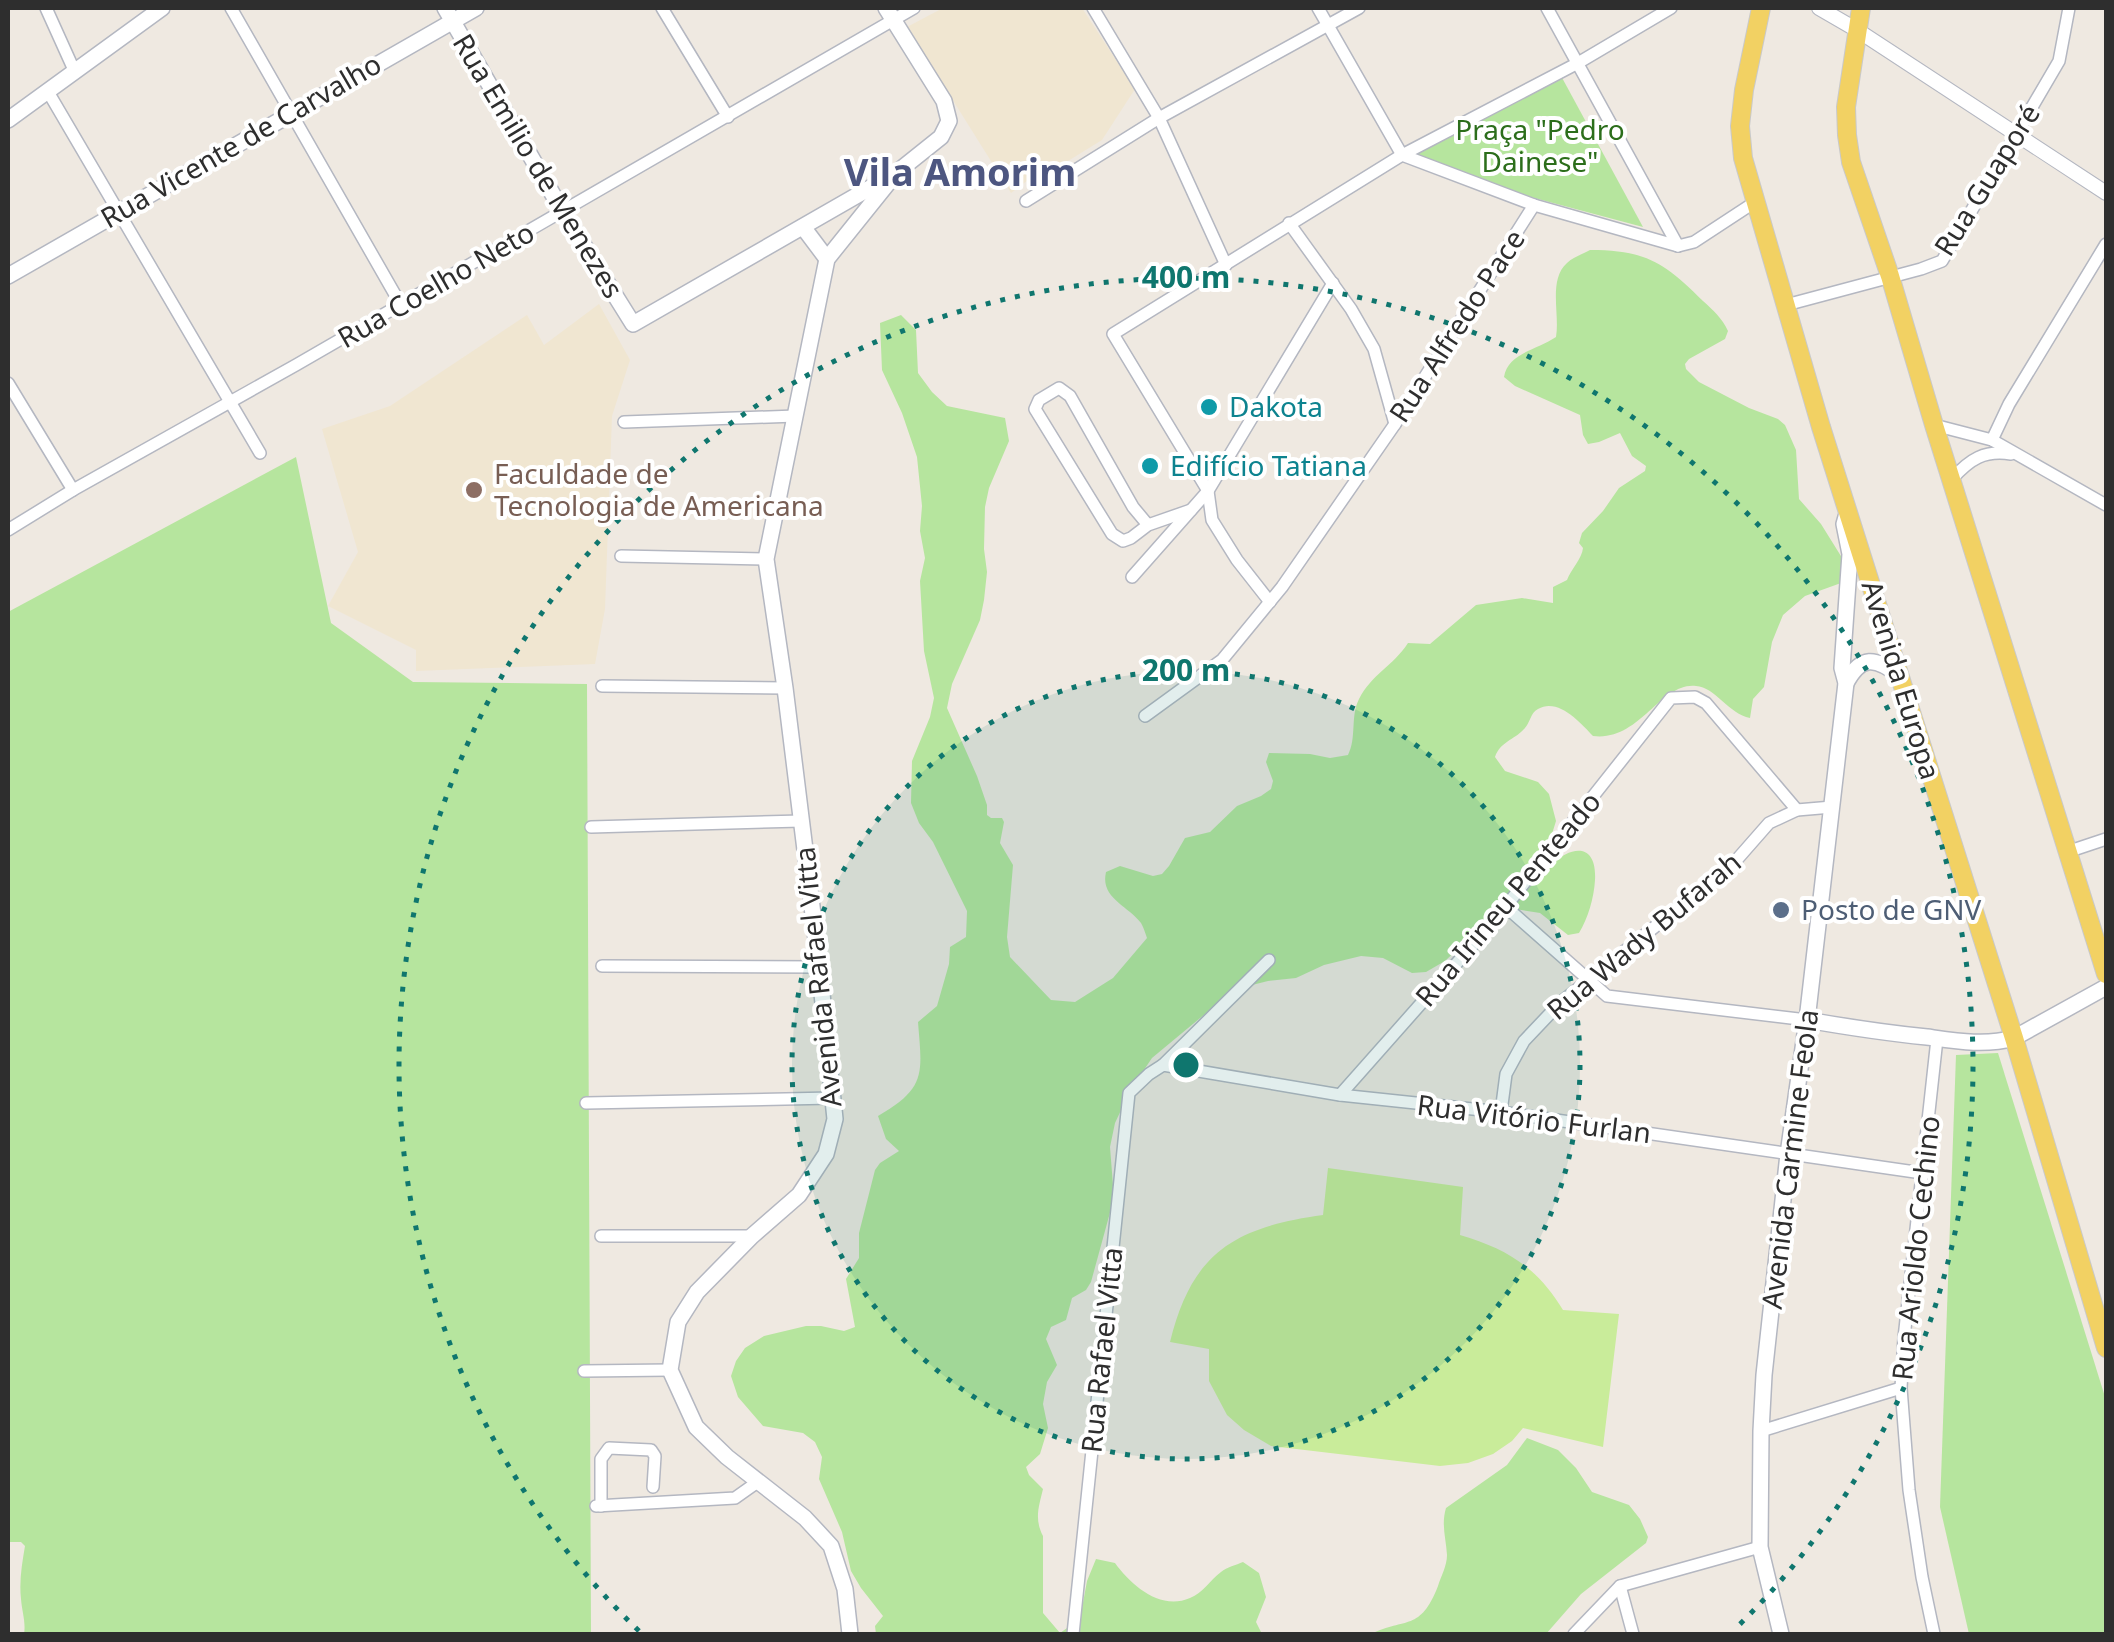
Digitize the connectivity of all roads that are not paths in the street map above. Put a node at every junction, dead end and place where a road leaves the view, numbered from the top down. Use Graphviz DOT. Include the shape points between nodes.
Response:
graph roads {
  1 [pos="46,8"];
  2 [pos="162,8"];
  3 [pos="231,8"];
  4 [pos="476,8"];
  5 [pos="662,8"];
  6 [pos="914,8"];
  7 [pos="1094,8"];
  8 [pos="1318,8"];
  9 [pos="1359,8"];
  10 [pos="1547,8"];
  11 [pos="1671,8"];
  12 [pos="1761,8"];
  13 [pos="1818,8"];
  14 [pos="1862,8"];
  15 [pos="2069,8"];
  16 [pos="890,13"];
  17 [pos="448,14"];
  18 [pos="1328,25"];
  19 [pos="1857,30"];
  20 [pos="1578,63"];
  21 [pos="74,70"];
  22 [pos="47,90"];
  23 [pos="290,113"];
  24 [pos="728,117"];
  25 [pos="1158,118"];
  26 [pos="8,120"];
  27 [pos="2016,133"];
  28 [pos="1402,155"];
  29 [pos="896,173"];
  30 [pos="2106,193"];
  31 [pos="1026,201"];
  32 [pos="1755,202"];
  33 [pos="1534,205"];
  34 [pos="119,212"];
  35 [pos="563,212"];
  36 [pos="1289,224"];
  37 [pos="803,227"];
  38 [pos="2106,244"];
  39 [pos="1678,246"];
  40 [pos="828,259"];
  41 [pos="1226,265"];
  42 [pos="8,276"];
  43 [pos="1890,276"];
  44 [pos="1333,284"];
  45 [pos="401,305"];
  46 [pos="1786,305"];
  47 [pos="8,383"];
  48 [pos="232,401"];
  49 [pos="796,416"];
  50 [pos="624,422"];
  51 [pos="1395,424"];
  52 [pos="1934,425"];
  53 [pos="1992,440"];
  54 [pos="260,453"];
  55 [pos="2016,454"];
  56 [pos="1952,479"];
  57 [pos="73,490"];
  58 [pos="1208,491"];
  59 [pos="2105,502"];
  60 [pos="1191,510"];
  61 [pos="1848,510"];
  62 [pos="1148,525"];
  63 [pos="8,530"];
  64 [pos="620,556"];
  65 [pos="766,559"];
  66 [pos="1132,577"];
  67 [pos="1270,602"];
  68 [pos="1900,675"];
  69 [pos="1846,684"];
  70 [pos="602,686"];
  71 [pos="785,688"];
  72 [pos="1145,716"];
  73 [pos="1832,807"];
  74 [pos="1796,810"];
  75 [pos="801,821"];
  76 [pos="590,827"];
  77 [pos="2106,839"];
  78 [pos="2067,852"];
  79 [pos="1506,907"];
  80 [pos="1269,960"];
  81 [pos="602,966"];
  82 [pos="819,967"];
  83 [pos="2106,974"];
  84 [pos="1589,978"];
  85 [pos="2106,988"];
  86 [pos="1808,1020"];
  87 [pos="2014,1038"];
  88 [pos="1938,1039"];
  89 [pos="1163,1065"];
  90 [pos="1340,1095"];
  91 [pos="832,1098"];
  92 [pos="586,1104"];
  93 [pos="1501,1112"];
  94 [pos="1788,1154"];
  95 [pos="1922,1174"];
  96 [pos="601,1236"];
  97 [pos="752,1236"];
  98 [pos="2106,1348"];
  99 [pos="670,1370"];
  100 [pos="584,1371"];
  101 [pos="1901,1388"];
  102 [pos="1761,1431"];
  103 [pos="758,1482"];
  104 [pos="653,1486"];
  105 [pos="1760,1547"];
  106 [pos="1620,1586"];
  107 [pos="850,1634"];
  108 [pos="1073,1634"];
  109 [pos="1574,1634"];
  110 [pos="1633,1634"];
  111 [pos="1781,1634"];
  112 [pos="1934,1634"];
  1 -- 21 [label="street"];
  2 -- 21 [label="main road"];
  3 -- 23 [label="street"];
  4 -- 17 [label="main road, Rua Vicente de Carvalho"];
  5 -- 24 [label="street"];
  6 -- 16 [label="street, Rua Coelho Neto"];
  7 -- 25 [label="street"];
  8 -- 18 [label="street"];
  9 -- 18 [label="street"];
  10 -- 20 [label="street"];
  11 -- 20 [label="street"];
  12 -- 32 [label="main road, Avenida Europa" via="1740,126"];
  13 -- 19 [label="street"];
  14 -- 19 [label="main road"];
  15 -- 27 [label="street, Rua Guaporé" via="2059,60"];
  16 -- 24 [label="street, Rua Coelho Neto"];
  16 -- 29 [label="main road" via="949,120 941,137"];
  17 -- 23 [label="main road, Rua Vicente de Carvalho"];
  17 -- 35 [label="main road, Rua Emilio de Menezes"];
  18 -- 25 [label="street"];
  18 -- 28 [label="street"];
  19 -- 27 [label="street"];
  19 -- 43 [label="main road" via="1846,135"];
  20 -- 28 [label="street"];
  20 -- 39 [label="street"];
  21 -- 22 [label="main road"];
  22 -- 26 [label="main road"];
  22 -- 34 [label="street"];
  23 -- 34 [label="main road, Rua Vicente de Carvalho"];
  23 -- 45 [label="street"];
  24 -- 35 [label="street, Rua Coelho Neto"];
  25 -- 31 [label="street"];
  25 -- 41 [label="street"];
  27 -- 30 [label="street"];
  27 -- 43 [label="street, Rua Guaporé" via="1942,261"];
  28 -- 33 [label="street"];
  28 -- 36 [label="street"];
  29 -- 37 [label="main road"];
  29 -- 40 [label="main road, Avenida Rafael Vitta"];
  32 -- 39 [label="street"];
  32 -- 46 [label="main road, Avenida Europa"];
  33 -- 39 [label="street"];
  33 -- 51 [label="street, Rua Alfredo Pace"];
  34 -- 42 [label="main road, Rua Vicente de Carvalho"];
  34 -- 48 [label="street"];
  35 -- 37 [label="main road, Rua Emilio de Menezes" via="633,324"];
  35 -- 45 [label="street, Rua Coelho Neto"];
  36 -- 41 [label="street"];
  36 -- 44 [label="street"];
  37 -- 40 [label="main road"];
  38 -- 53 [label="street"];
  40 -- 49 [label="main road, Avenida Rafael Vitta"];
  41 -- 58 [label="street" via="1113,334"];
  43 -- 46 [label="street, Rua Guaporé"];
  43 -- 52 [label="main road"];
  44 -- 51 [label="street" via="1374,349"];
  44 -- 58 [label="street"];
  45 -- 48 [label="street, Rua Coelho Neto"];
  46 -- 61 [label="main road, Avenida Europa"];
  47 -- 57 [label="street"];
  48 -- 54 [label="street"];
  48 -- 57 [label="street, Rua Coelho Neto"];
  49 -- 50 [label="street"];
  49 -- 65 [label="main road, Avenida Rafael Vitta"];
  51 -- 67 [label="street, Rua Alfredo Pace"];
  52 -- 53 [label="street"];
  52 -- 56 [label="main road"];
  53 -- 55 [label="street"];
  55 -- 56 [label="street" via="1975,457"];
  55 -- 59 [label="street"];
  56 -- 78 [label="main road"];
  57 -- 63 [label="street, Rua Coelho Neto"];
  58 -- 60 [label="street"];
  58 -- 67 [label="street" via="1212,520"];
  60 -- 62 [label="street"];
  60 -- 66 [label="street"];
  61 -- 68 [label="main road, Avenida Europa"];
  61 -- 69 [label="main road, Avenida Carmine Feola"];
  62 -- 62 [label="street" via="1070,396 1059,388 1039,400 1035,409 1112,534 1123,541"];
  64 -- 65 [label="street"];
  65 -- 71 [label="main road, Avenida Rafael Vitta"];
  67 -- 72 [label="street, Rua Alfredo Pace" via="1222,660"];
  68 -- 69 [label="main road" via="1864,662"];
  68 -- 87 [label="main road, Avenida Europa"];
  69 -- 73 [label="main road, Avenida Carmine Feola"];
  70 -- 71 [label="street"];
  71 -- 75 [label="main road, Avenida Rafael Vitta"];
  73 -- 74 [label="street"];
  73 -- 86 [label="main road, Avenida Carmine Feola"];
  74 -- 79 [label="street, Rua Irineu Penteado" via="1706,702 1671,698"];
  74 -- 84 [label="street, Rua Wady Bufarah" via="1770,823 1734,864"];
  75 -- 76 [label="street"];
  75 -- 82 [label="main road, Avenida Rafael Vitta"];
  77 -- 78 [label="street"];
  78 -- 83 [label="main road"];
  79 -- 84 [label="street"];
  79 -- 90 [label="street, Rua Irineu Penteado"];
  80 -- 89 [label="street"];
  81 -- 82 [label="street"];
  82 -- 91 [label="main road, Avenida Rafael Vitta"];
  84 -- 86 [label="street" via="1607,996"];
  84 -- 93 [label="street, Rua Wady Bufarah" via="1524,1041 1506,1074"];
  85 -- 87 [label="main road"];
  86 -- 88 [label="main road"];
  86 -- 94 [label="main road, Avenida Carmine Feola"];
  87 -- 88 [label="main road"];
  87 -- 98 [label="main road, Avenida Europa"];
  88 -- 95 [label="street, Rua Arioldo Cechino"];
  89 -- 90 [label="street, Rua Vitório Furlan"];
  89 -- 108 [label="street, Rua Rafael Vitta" via="1129,1092"];
  90 -- 93 [label="street, Rua Vitório Furlan"];
  91 -- 92 [label="street"];
  91 -- 97 [label="main road, Avenida Rafael Vitta" via="835,1119 826,1154 798,1196"];
  93 -- 94 [label="street, Rua Vitório Furlan"];
  94 -- 95 [label="street, Rua Vitório Furlan"];
  94 -- 102 [label="main road, Avenida Carmine Feola"];
  95 -- 101 [label="street, Rua Arioldo Cechino"];
  96 -- 97 [label="street"];
  97 -- 99 [label="main road, Avenida Rafael Vitta" via="697,1292 678,1322"];
  99 -- 100 [label="street"];
  99 -- 103 [label="main road" via="696,1427"];
  101 -- 102 [label="street"];
  101 -- 112 [label="street, Rua Arioldo Cechino"];
  102 -- 105 [label="main road, Avenida Carmine Feola"];
  103 -- 104 [label="street" via="735,1498 598,1506 601,1459 609,1448 651,1450"];
  103 -- 107 [label="main road" via="832,1546"];
  105 -- 106 [label="street"];
  105 -- 111 [label="main road, Avenida Carmine Feola"];
  106 -- 109 [label="street"];
  106 -- 110 [label="street"];
}
